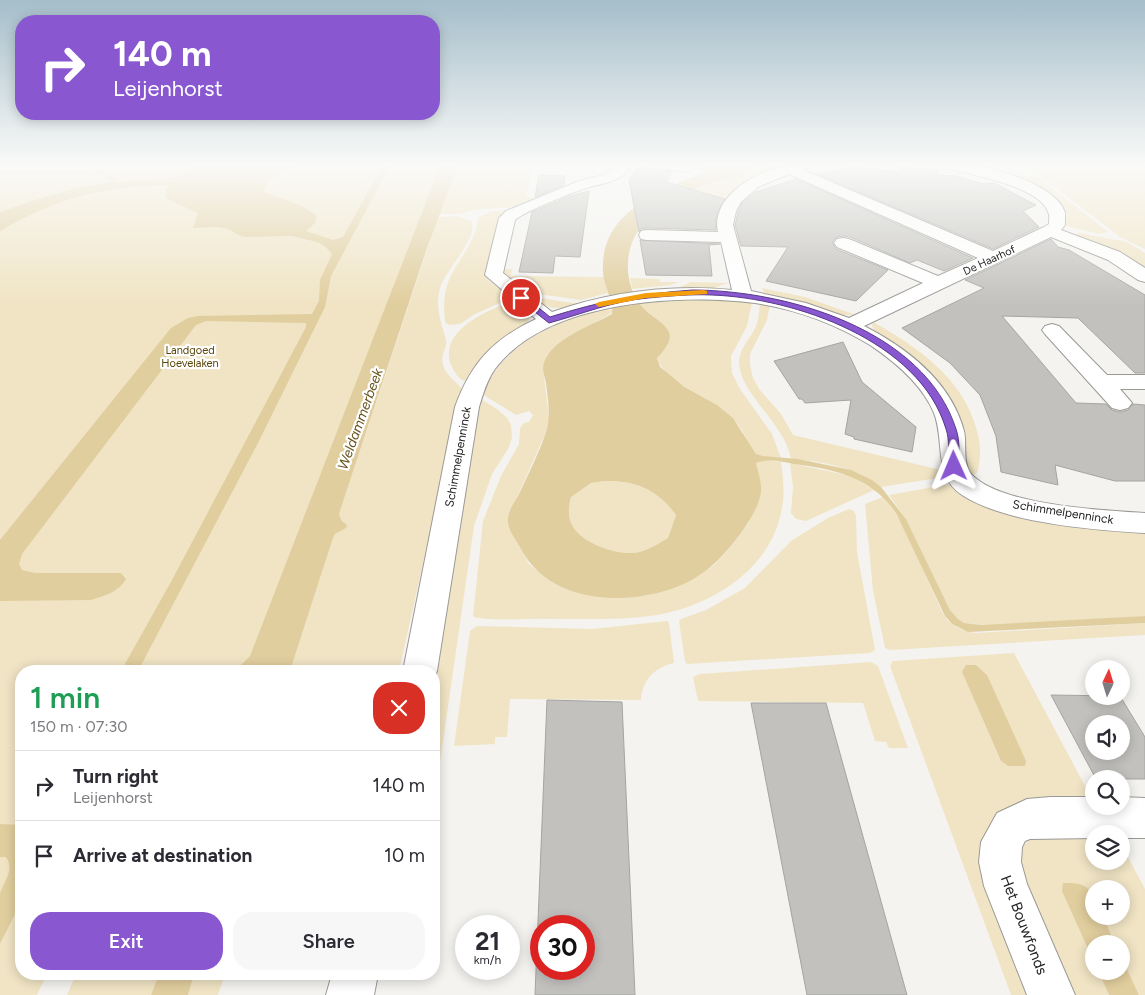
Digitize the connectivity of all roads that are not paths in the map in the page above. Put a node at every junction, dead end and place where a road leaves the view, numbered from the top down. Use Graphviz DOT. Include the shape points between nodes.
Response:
graph roads {
  1 [pos="516,212"];
  2 [pos="727,212"];
  3 [pos="893,212"];
  4 [pos="1058,212"];
  5 [pos="1050,232"];
  6 [pos="646,235"];
  7 [pos="728,236"];
  8 [pos="843,243"];
  9 [pos="993,258"];
  10 [pos="1145,276"];
  11 [pos="938,283"];
  12 [pos="743,296"];
  13 [pos="549,320"];
  14 [pos="848,326"];
  15 [pos="1052,330"];
  16 [pos="1101,382"];
  17 [pos="1145,382"];
  18 [pos="1120,402"];
  19 [pos="1145,523"];
  20 [pos="421,665"];
  21 [pos="1145,818"];
  22 [pos="354,980"];
  23 [pos="350,995"];
  24 [pos="1051,995"];
  1 -- 13 [label="street" via="509,216 494,275"];
  2 -- 7 [label="street"];
  3 -- 9 [label="street"];
  4 -- 5 [label="street" via="1057,225"];
  5 -- 9 [label="street, De Haarhof"];
  5 -- 10 [label="street" via="1114,256"];
  6 -- 7 [label="street"];
  7 -- 12 [label="street"];
  8 -- 11 [label="street"];
  9 -- 11 [label="street, De Haarhof"];
  11 -- 14 [label="street, De Haarhof"];
  12 -- 13 [label="street, Schimmelpenninck" via="692,293 646,296 596,305"];
  12 -- 14 [label="street, Schimmelpenninck" via="789,305"];
  13 -- 20 [label="street, Schimmelpenninck" via="509,344 487,363 470,398"];
  14 -- 19 [label="street, Schimmelpenninck" via="892,351 927,383 950,423 954,466 960,480 970,487 1008,503 1039,510"];
  15 -- 16 [label="street"];
  16 -- 17 [label="street"];
  16 -- 18 [label="street"];
  21 -- 24 [label="street, Het Bouwfonds" via="1027,819 1011,827 1002,842 1000,862 1006,886"];
  22 -- 23 [label="street"];
}
